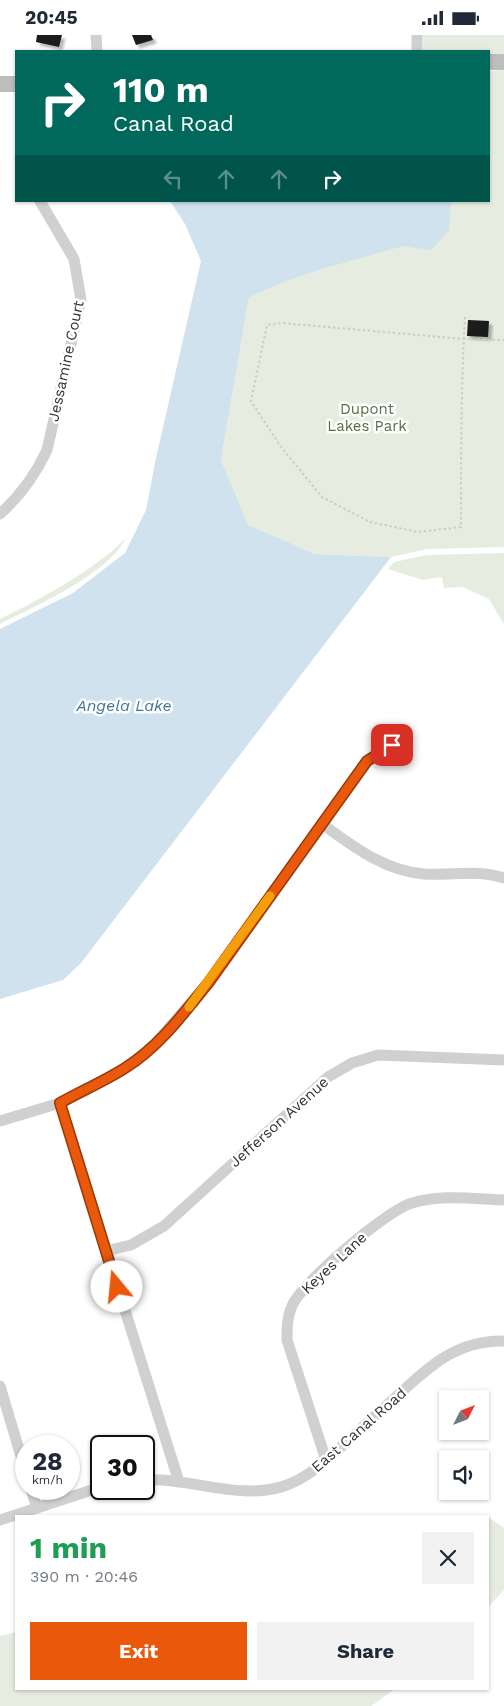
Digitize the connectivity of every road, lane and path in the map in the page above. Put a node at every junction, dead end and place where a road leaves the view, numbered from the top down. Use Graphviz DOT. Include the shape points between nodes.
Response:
graph roads {
  1 [pos="96,35"];
  2 [pos="417,35"];
  3 [pos="97,50"];
  4 [pos="417,50"];
  5 [pos="490,62"];
  6 [pos="504,62"];
  7 [pos="0,84"];
  8 [pos="15,84"];
  9 [pos="41,202"];
  10 [pos="465,317"];
  11 [pos="464,339"];
  12 [pos="504,340"];
  13 [pos="0,514"];
  14 [pos="392,745"];
  15 [pos="322,823"];
  16 [pos="504,878"];
  17 [pos="504,1059"];
  18 [pos="60,1103"];
  19 [pos="0,1121"];
  20 [pos="504,1199"];
  21 [pos="106,1251"];
  22 [pos="504,1341"];
  23 [pos="0,1386"];
  24 [pos="15,1436"];
  25 [pos="326,1460"];
  26 [pos="155,1479"];
  27 [pos="179,1482"];
  28 [pos="90,1491"];
  29 [pos="34,1500"];
  30 [pos="37,1508"];
  31 [pos="0,1519"];
  1 -- 3 [label="street"];
  2 -- 4 [label="street"];
  5 -- 6 [label="street"];
  7 -- 8 [label="street"];
  9 -- 13 [label="street, Jessamine Court" via="74,259 80,300 47,450 19,497"];
  10 -- 11 [label="path"];
  11 -- 11 [label="path" via="460,400 461,527 418,532 370,522 322,497 281,447 251,401 267,325 282,323"];
  11 -- 12 [label="path"];
  14 -- 15 [label="street" via="367,761"];
  15 -- 16 [label="street" via="369,857 391,866 423,874 479,873"];
  15 -- 18 [label="street" via="209,982 154,1045 126,1068"];
  17 -- 21 [label="street, Jefferson Avenue" via="378,1055 352,1063 328,1077 164,1226 131,1245"];
  18 -- 19 [label="street"];
  18 -- 21 [label="street"];
  20 -- 25 [label="street, Keyes Lane" via="438,1198 412,1203 386,1216 304,1287 292,1305 287,1340"];
  21 -- 27 [label="street"];
  22 -- 25 [label="street, East Canal Road" via="464,1347 436,1362"];
  23 -- 24 [label="street"];
  25 -- 27 [label="street, East Canal Road" via="313,1472 287,1485 263,1490 236,1490"];
  26 -- 27 [label="street, East Canal Road"];
  28 -- 30 [label="street"];
  29 -- 30 [label="street"];
  30 -- 31 [label="street"];
}
